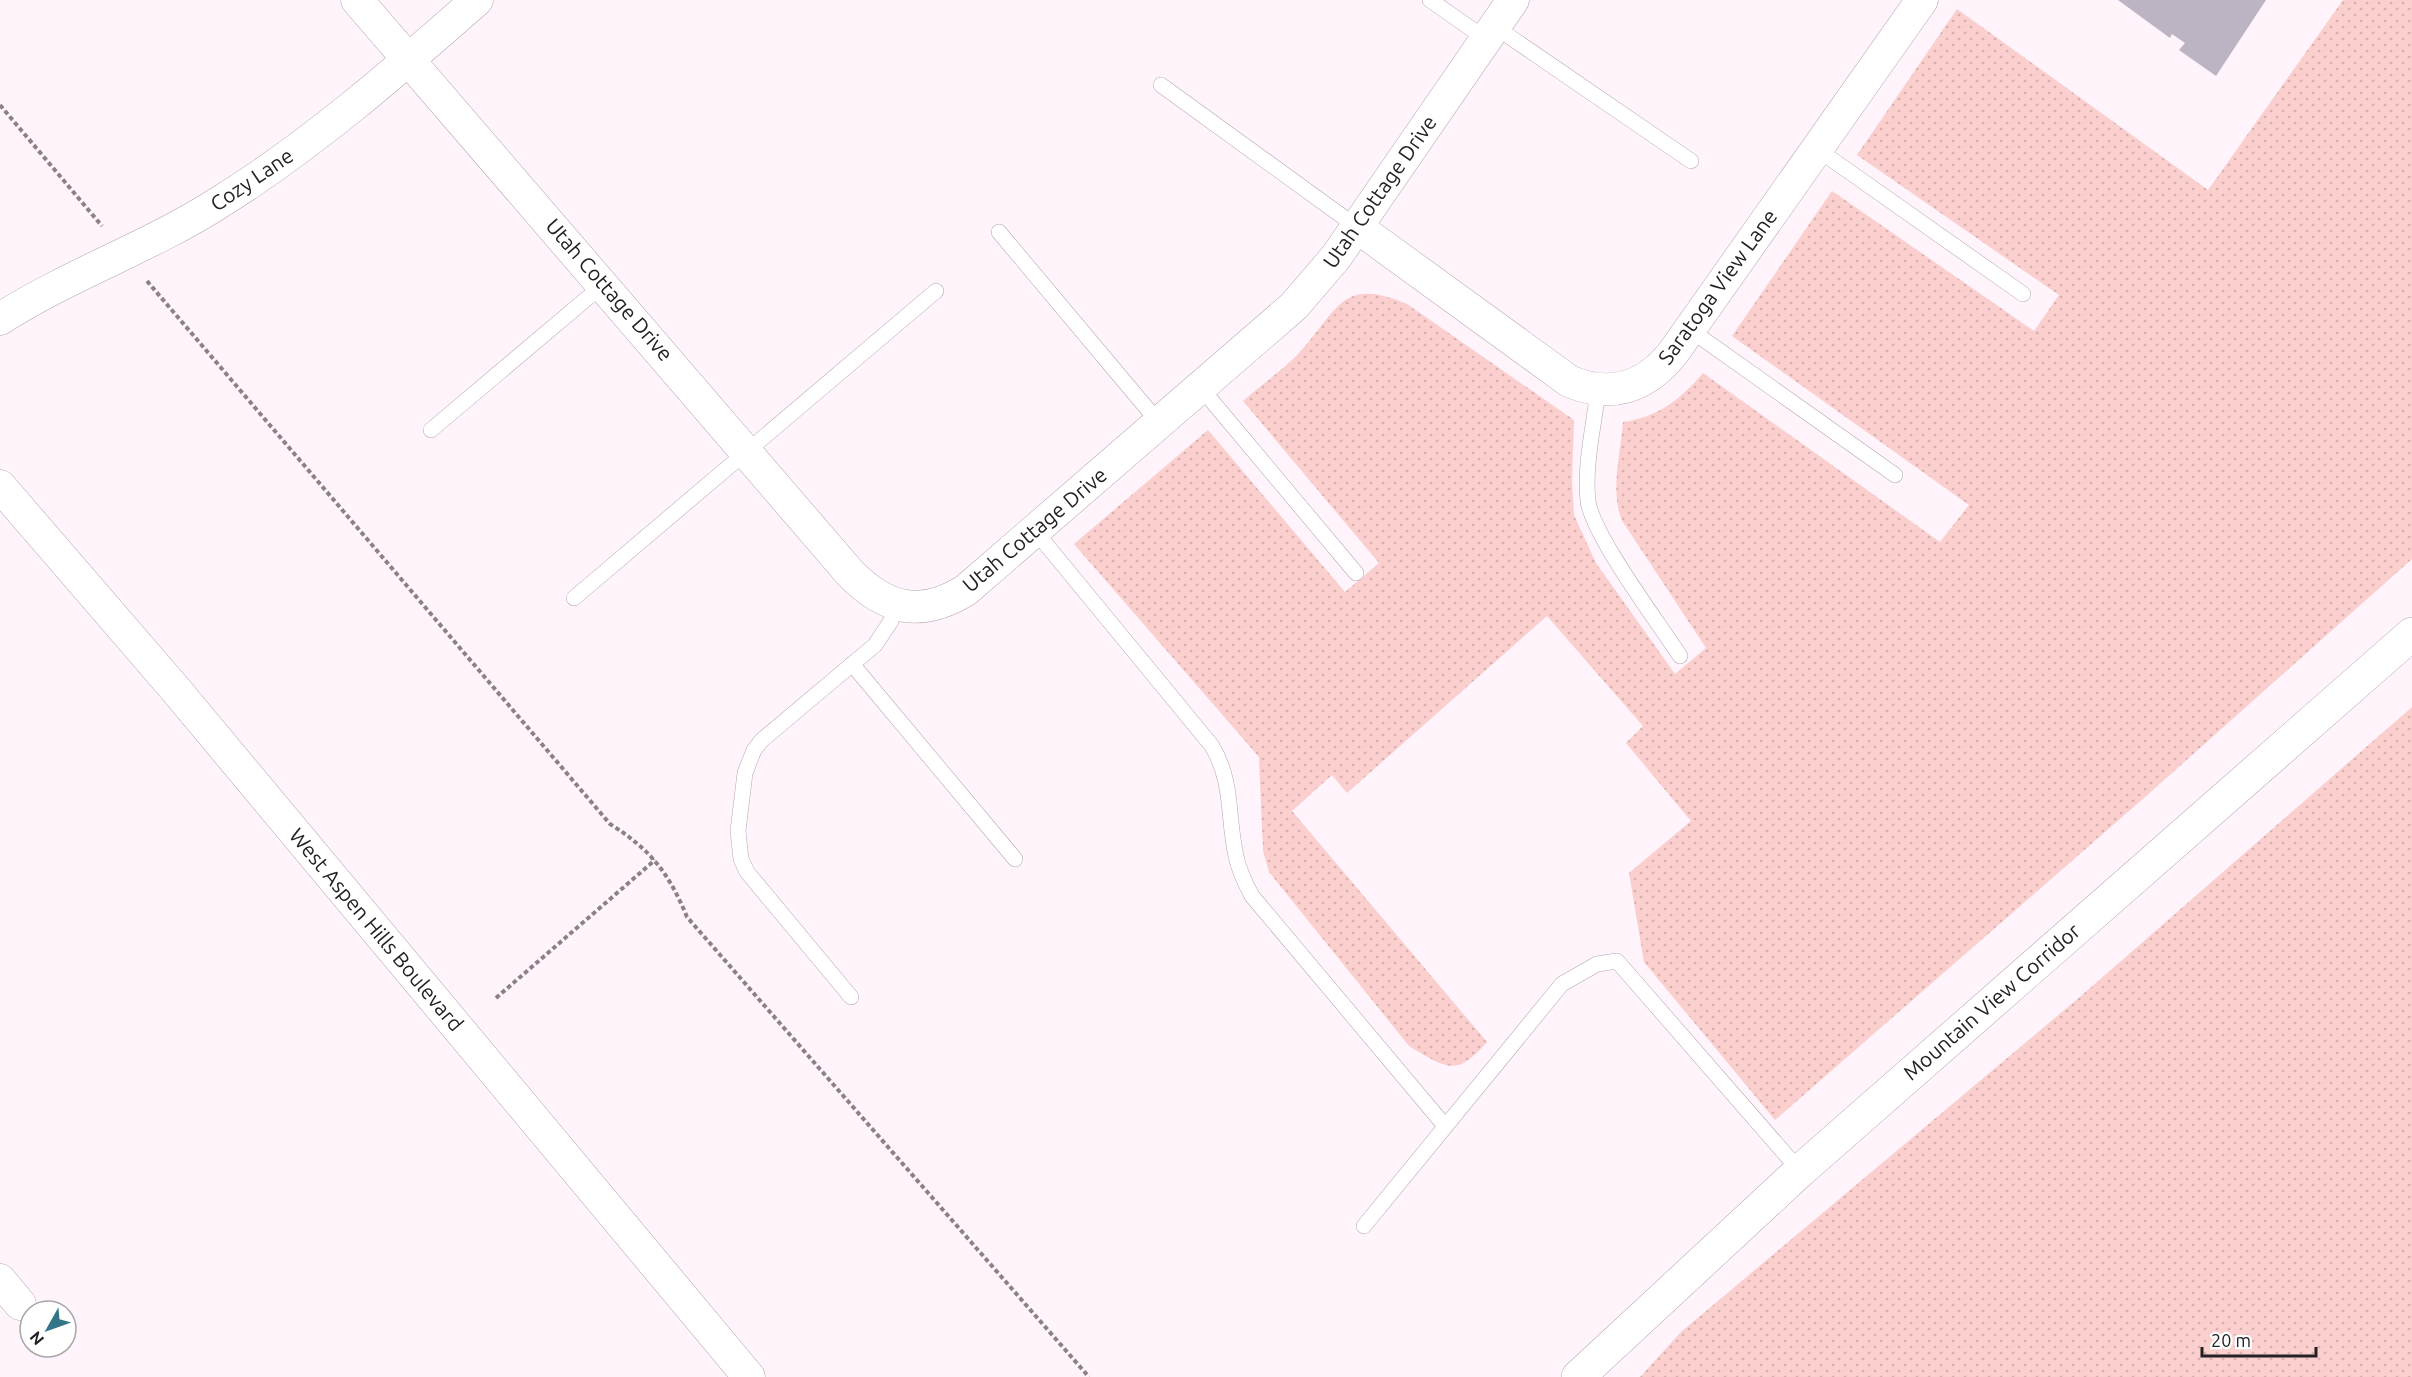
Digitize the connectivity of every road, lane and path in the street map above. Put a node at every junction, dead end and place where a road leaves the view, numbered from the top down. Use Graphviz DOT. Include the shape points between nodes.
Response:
graph roads {
  1 [pos="357,0"];
  2 [pos="477,0"];
  3 [pos="1430,0"];
  4 [pos="1513,0"];
  5 [pos="1922,0"];
  6 [pos="1490,33"];
  7 [pos="409,60"];
  8 [pos="1161,85"];
  9 [pos="0,105"];
  10 [pos="1816,149"];
  11 [pos="1691,161"];
  12 [pos="1357,227"];
  13 [pos="999,231"];
  14 [pos="125,254"];
  15 [pos="604,284"];
  16 [pos="936,291"];
  17 [pos="2023,294"];
  18 [pos="0,319"];
  19 [pos="1689,329"];
  20 [pos="1201,388"];
  21 [pos="1598,390"];
  22 [pos="1161,424"];
  23 [pos="431,430"];
  24 [pos="746,452"];
  25 [pos="1895,475"];
  26 [pos="0,486"];
  27 [pos="1035,531"];
  28 [pos="1356,573"];
  29 [pos="574,598"];
  30 [pos="896,605"];
  31 [pos="2412,634"];
  32 [pos="1680,656"];
  33 [pos="852,664"];
  34 [pos="1016,859"];
  35 [pos="655,860"];
  36 [pos="850,997"];
  37 [pos="496,998"];
  38 [pos="1445,1126"];
  39 [pos="1800,1172"];
  40 [pos="1364,1226"];
  41 [pos="0,1280"];
  42 [pos="18,1302"];
  43 [pos="738,1373"];
  44 [pos="1089,1377"];
  45 [pos="1578,1377"];
  1 -- 7 [label="street, Utah Cottage Drive"];
  2 -- 7 [label="street, Cozy Lane"];
  3 -- 6 [label="lane"];
  4 -- 6 [label="street, Utah Cottage Drive"];
  5 -- 10 [label="street, Saratoga View Lane"];
  6 -- 11 [label="lane"];
  6 -- 12 [label="street, Utah Cottage Drive"];
  7 -- 14 [label="street, Cozy Lane" via="265,173"];
  7 -- 15 [label="street, Utah Cottage Drive"];
  8 -- 12 [label="lane"];
  9 -- 14 [label="path"];
  10 -- 17 [label="lane"];
  10 -- 19 [label="street, Saratoga View Lane"];
  12 -- 20 [label="street, Utah Cottage Drive" via="1294,306"];
  12 -- 21 [label="street, Saratoga View Lane" via="1569,381"];
  13 -- 22 [label="lane"];
  14 -- 18 [label="street, Cozy Lane" via="65,281"];
  14 -- 35 [label="path" via="610,824 635,840"];
  15 -- 23 [label="lane"];
  15 -- 24 [label="street, Utah Cottage Drive"];
  16 -- 24 [label="lane"];
  19 -- 21 [label="street, Saratoga View Lane" via="1661,368 1646,380 1621,389"];
  19 -- 25 [label="lane"];
  20 -- 22 [label="street, Utah Cottage Drive"];
  20 -- 28 [label="lane"];
  21 -- 32 [label="lane" via="1588,474 1589,504 1603,538"];
  22 -- 27 [label="street, Utah Cottage Drive"];
  24 -- 29 [label="lane"];
  24 -- 30 [label="street, Utah Cottage Drive" via="865,589"];
  26 -- 43 [label="street, West Aspen Hills Boulevard" via="176,690"];
  27 -- 30 [label="street, Utah Cottage Drive" via="950,600 932,606"];
  27 -- 38 [label="lane" via="1212,746 1226,774 1236,856 1252,896"];
  30 -- 33 [label="lane" via="883,636"];
  31 -- 39 [label="highway, Mountain View Corridor"];
  33 -- 34 [label="lane"];
  33 -- 36 [label="lane" via="754,750 745,773 738,831 739,852 747,872"];
  35 -- 37 [label="path"];
  35 -- 44 [label="path" via="674,886 687,916"];
  38 -- 39 [label="lane" via="1562,984 1597,964 1617,961"];
  38 -- 40 [label="lane"];
  39 -- 45 [label="highway, Mountain View Corridor"];
  41 -- 42 [label="street"];
}
